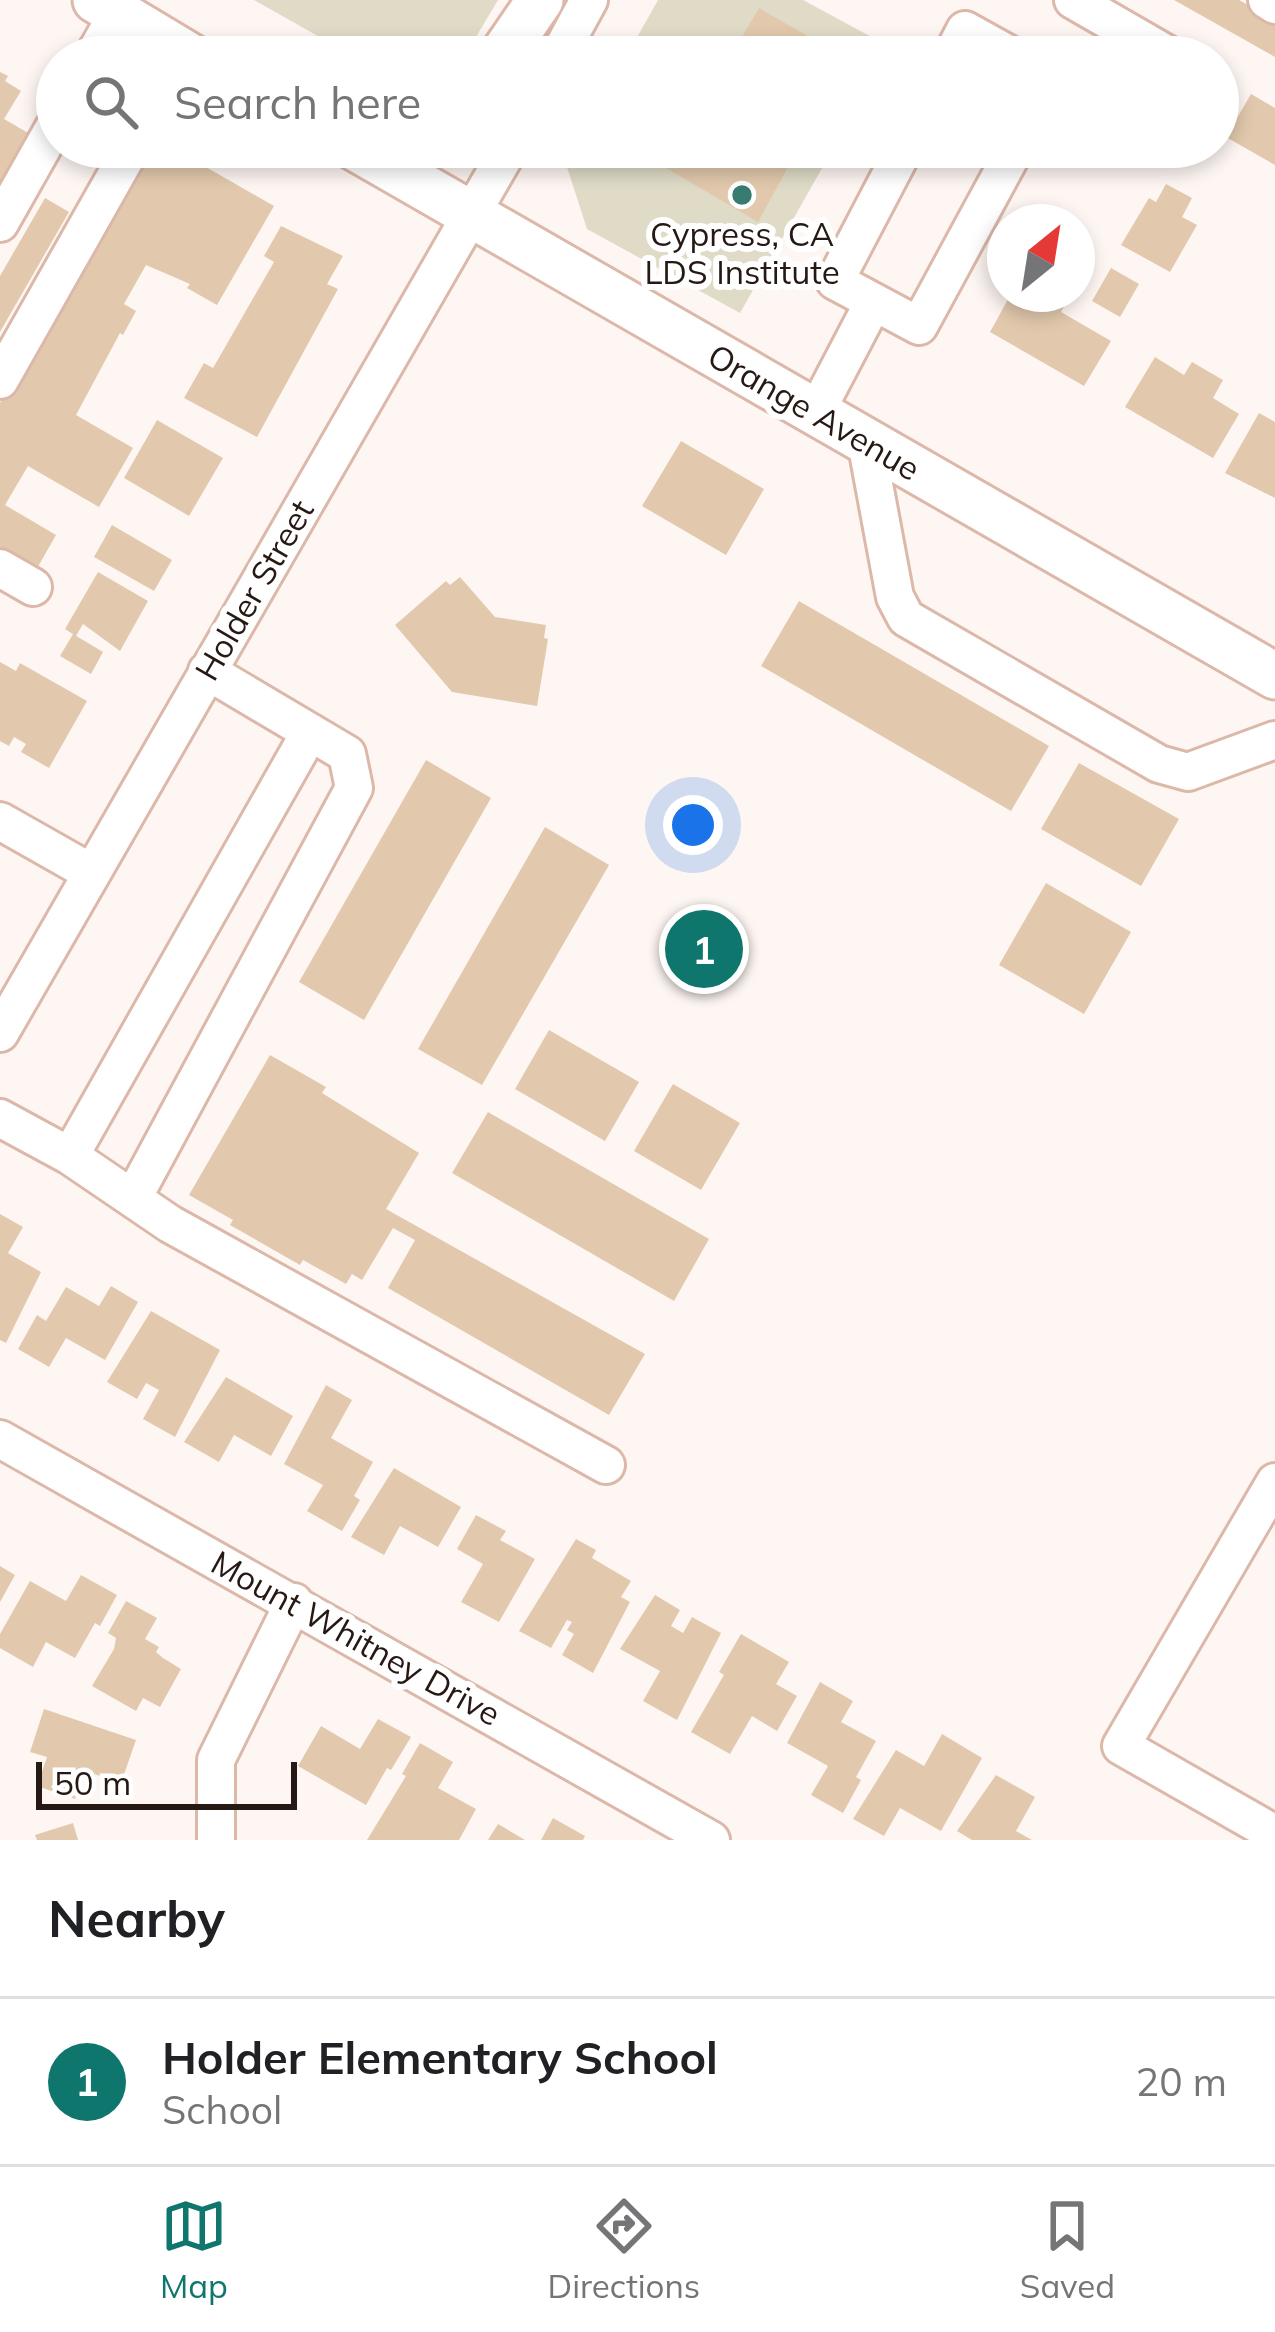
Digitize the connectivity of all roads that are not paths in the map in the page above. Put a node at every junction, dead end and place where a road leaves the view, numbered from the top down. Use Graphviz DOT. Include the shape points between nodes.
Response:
graph roads {
  1 [pos="540,0"];
  2 [pos="589,0"];
  3 [pos="1073,0"];
  4 [pos="1267,0"];
  5 [pos="1275,4"];
  6 [pos="107,6"];
  7 [pos="99,36"];
  8 [pos="154,36"];
  9 [pos="515,36"];
  10 [pos="569,36"];
  11 [pos="1136,36"];
  12 [pos="36,160"];
  13 [pos="120,168"];
  14 [pos="390,168"];
  15 [pos="498,168"];
  16 [pos="894,168"];
  17 [pos="1005,168"];
  18 [pos="472,215"];
  19 [pos="0,224"];
  20 [pos="873,303"];
  21 [pos="0,380"];
  22 [pos="816,412"];
  23 [pos="866,441"];
  24 [pos="0,568"];
  25 [pos="33,587"];
  26 [pos="207,671"];
  27 [pos="1275,676"];
  28 [pos="310,732"];
  29 [pos="1275,740"];
  30 [pos="0,821"];
  31 [pos="90,872"];
  32 [pos="0,1033"];
  33 [pos="0,1118"];
  34 [pos="70,1156"];
  35 [pos="133,1198"];
  36 [pos="0,1439"];
  37 [pos="606,1465"];
  38 [pos="1275,1482"];
  39 [pos="294,1602"];
  40 [pos="1275,1834"];
  41 [pos="216,1840"];
  42 [pos="711,1840"];
  1 -- 9 [label="main road"];
  2 -- 10 [label="street"];
  3 -- 11 [label="street"];
  4 -- 5 [label="street"];
  6 -- 7 [label="street"];
  6 -- 8 [label="main road"];
  12 -- 19 [label="street"];
  13 -- 21 [label="street"];
  14 -- 18 [label="main road, Orange Avenue"];
  15 -- 18 [label="street, Holder Street"];
  16 -- 20 [label="street" via="835,281"];
  17 -- 20 [label="street" via="919,326"];
  18 -- 22 [label="main road, Orange Avenue"];
  18 -- 26 [label="street, Holder Street"];
  20 -- 22 [label="street"];
  22 -- 23 [label="main road, Orange Avenue"];
  23 -- 27 [label="main road, Orange Avenue"];
  23 -- 29 [label="street" via="895,597 906,618 1159,764 1188,772"];
  24 -- 25 [label="street"];
  26 -- 28 [label="street"];
  26 -- 31 [label="street, Holder Street"];
  28 -- 34 [label="street"];
  28 -- 35 [label="street" via="347,754 354,788"];
  30 -- 31 [label="street"];
  31 -- 32 [label="street, Holder Street"];
  33 -- 34 [label="street"];
  34 -- 35 [label="street"];
  35 -- 37 [label="street"];
  36 -- 39 [label="street, Mount Whitney Drive"];
  38 -- 40 [label="street" via="1120,1747"];
  39 -- 41 [label="street" via="216,1760"];
  39 -- 42 [label="street, Mount Whitney Drive"];
}
